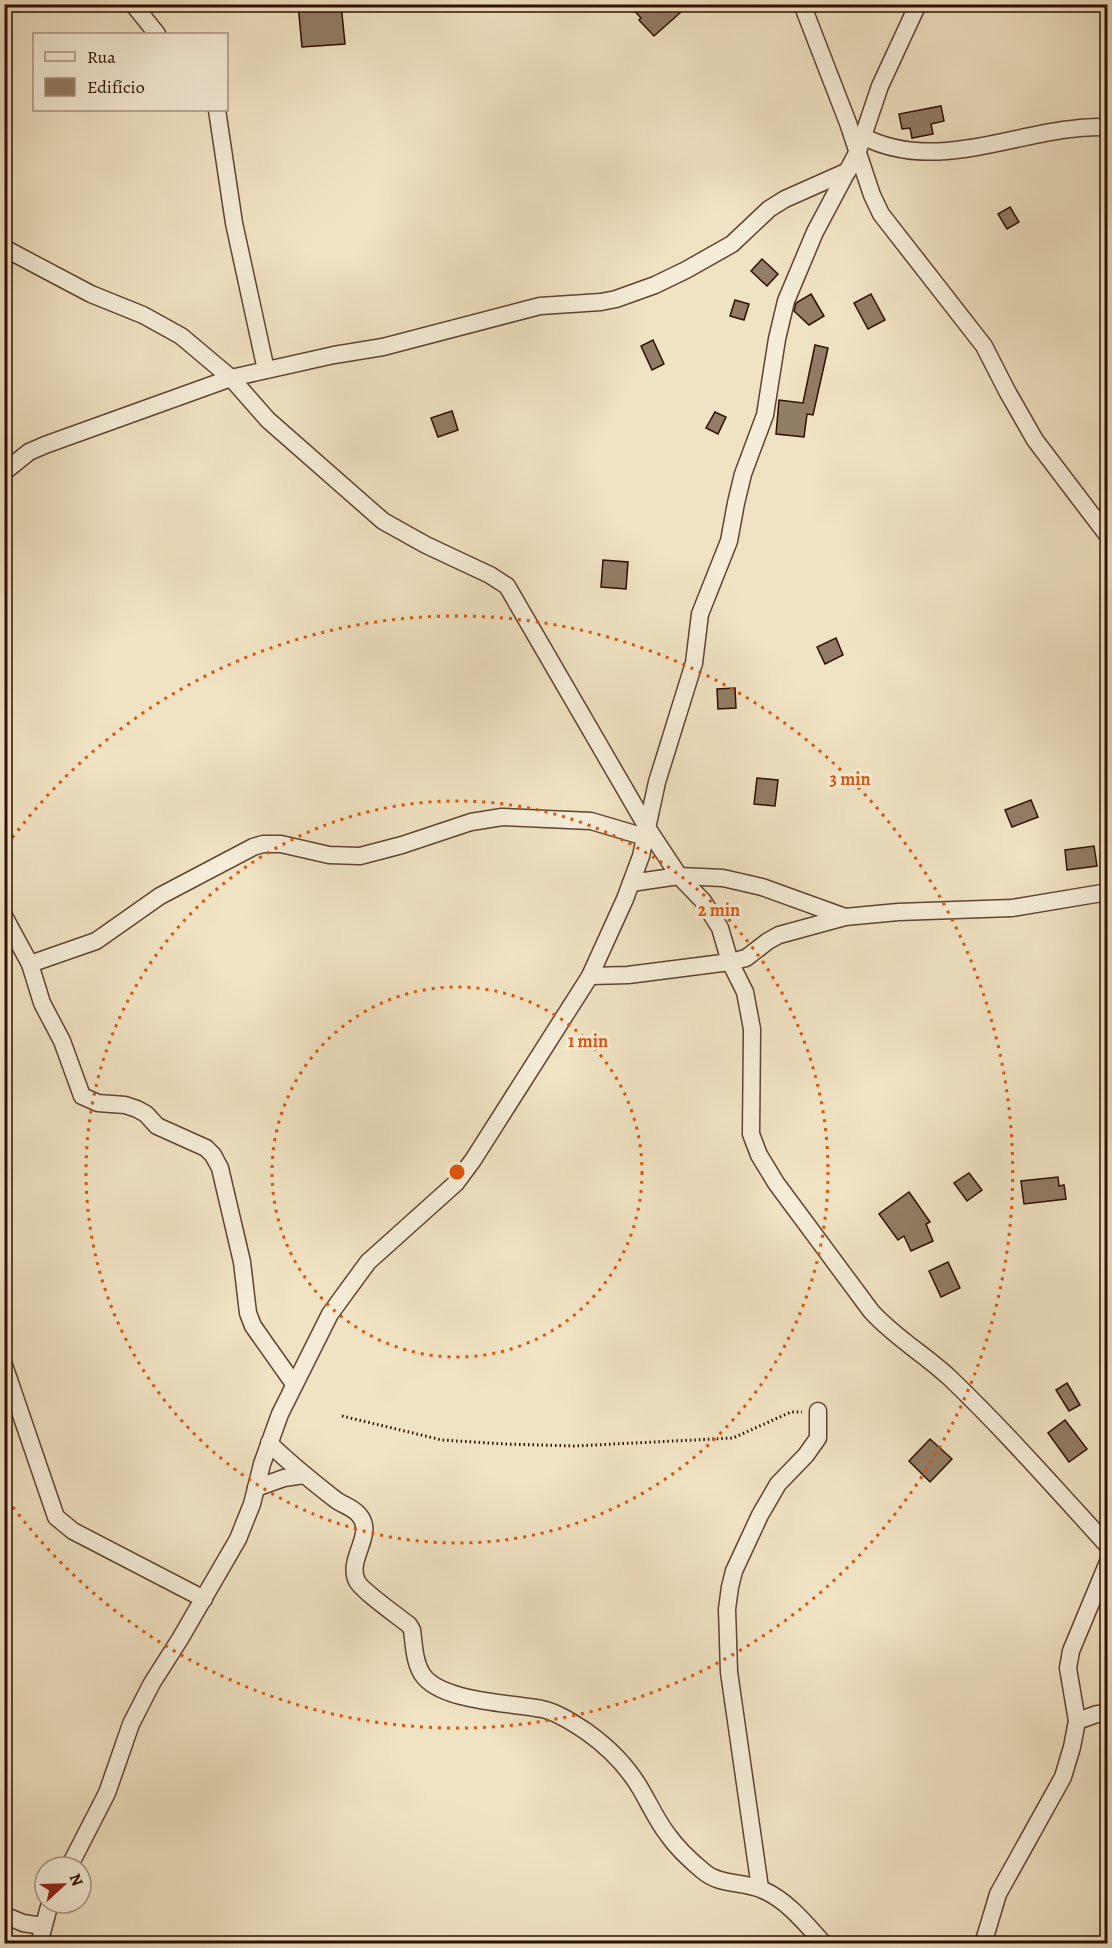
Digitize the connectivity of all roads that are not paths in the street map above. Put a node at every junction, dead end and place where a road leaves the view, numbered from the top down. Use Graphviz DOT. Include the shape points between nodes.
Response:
graph roads {
  1 [pos="133,4"];
  2 [pos="802,4"];
  3 [pos="918,4"];
  4 [pos="156,33"];
  5 [pos="217,111"];
  6 [pos="1107,127"];
  7 [pos="860,144"];
  8 [pos="848,171"];
  9 [pos="4,248"];
  10 [pos="266,370"];
  11 [pos="231,378"];
  12 [pos="4,472"];
  13 [pos="1107,536"];
  14 [pos="647,833"];
  15 [pos="679,876"];
  16 [pos="631,883"];
  17 [pos="1107,892"];
  18 [pos="4,916"];
  19 [pos="845,917"];
  20 [pos="730,962"];
  21 [pos="30,964"];
  22 [pos="590,976"];
  23 [pos="5,1366"];
  24 [pos="294,1384"];
  25 [pos="818,1411"];
  26 [pos="269,1443"];
  27 [pos="304,1475"];
  28 [pos="256,1488"];
  29 [pos="1107,1546"];
  30 [pos="1107,1562"];
  31 [pos="204,1599"];
  32 [pos="1107,1714"];
  33 [pos="1077,1721"];
  34 [pos="75,1855"];
  35 [pos="760,1888"];
  36 [pos="4,1915"];
  37 [pos="46,1915"];
  38 [pos="43,1926"];
  39 [pos="39,1944"];
  40 [pos="824,1944"];
  41 [pos="983,1944"];
  1 -- 4 [label="street"];
  2 -- 7 [label="street"];
  3 -- 7 [label="street" via="880,86"];
  5 -- 10 [label="street" via="234,224"];
  6 -- 7 [label="street" via="1073,128 951,151"];
  7 -- 8 [label="street"];
  7 -- 13 [label="street" via="872,195 881,214 984,346 1035,440"];
  8 -- 10 [label="street" via="785,199 732,244 686,270 616,299 540,306 383,347"];
  8 -- 14 [label="street" via="815,232 786,302 765,415 744,474 729,541 700,614 694,663 657,783"];
  9 -- 11 [label="street" via="181,336"];
  10 -- 11 [label="street"];
  11 -- 12 [label="street" via="45,445"];
  11 -- 14 [label="street" via="268,420 383,521 507,586"];
  14 -- 15 [label="street"];
  14 -- 16 [label="street"];
  14 -- 21 [label="street" via="591,821 508,816 489,817 360,856 263,844 160,896 96,941"];
  15 -- 16 [label="street"];
  15 -- 19 [label="street" via="742,881"];
  15 -- 20 [label="street" via="703,901 720,927"];
  16 -- 22 [label="street"];
  17 -- 19 [label="street" via="1012,908"];
  18 -- 21 [label="street"];
  19 -- 20 [label="street" via="779,935 746,958"];
  20 -- 22 [label="street"];
  20 -- 29 [label="street" via="745,992 752,1029 751,1134 776,1183 871,1311 949,1378"];
  21 -- 24 [label="street" via="42,1003 62,1041 82,1096 98,1103 137,1109 158,1126 213,1155 220,1168 242,1262 248,1313"];
  22 -- 24 [label="street" via="467,1168 368,1262 330,1314"];
  23 -- 31 [label="street" via="56,1517 73,1531"];
  24 -- 26 [label="street"];
  25 -- 35 [label="street" via="818,1438 778,1484 760,1515 734,1571 727,1609 729,1672"];
  26 -- 27 [label="street"];
  26 -- 28 [label="street"];
  27 -- 28 [label="street"];
  27 -- 35 [label="street" via="359,1514 364,1534 354,1569 357,1582 409,1625 423,1675 449,1692 544,1709 587,1732 621,1761 666,1833 705,1873 723,1882"];
  28 -- 31 [label="street" via="238,1539"];
  30 -- 33 [label="street" via="1068,1668"];
  31 -- 34 [label="street" via="131,1724 107,1793"];
  32 -- 33 [label="street"];
  33 -- 41 [label="street" via="1063,1777 998,1894"];
  35 -- 40 [label="street" via="784,1902"];
  36 -- 38 [label="street"];
  37 -- 38 [label="street"];
  38 -- 39 [label="street"];
}
